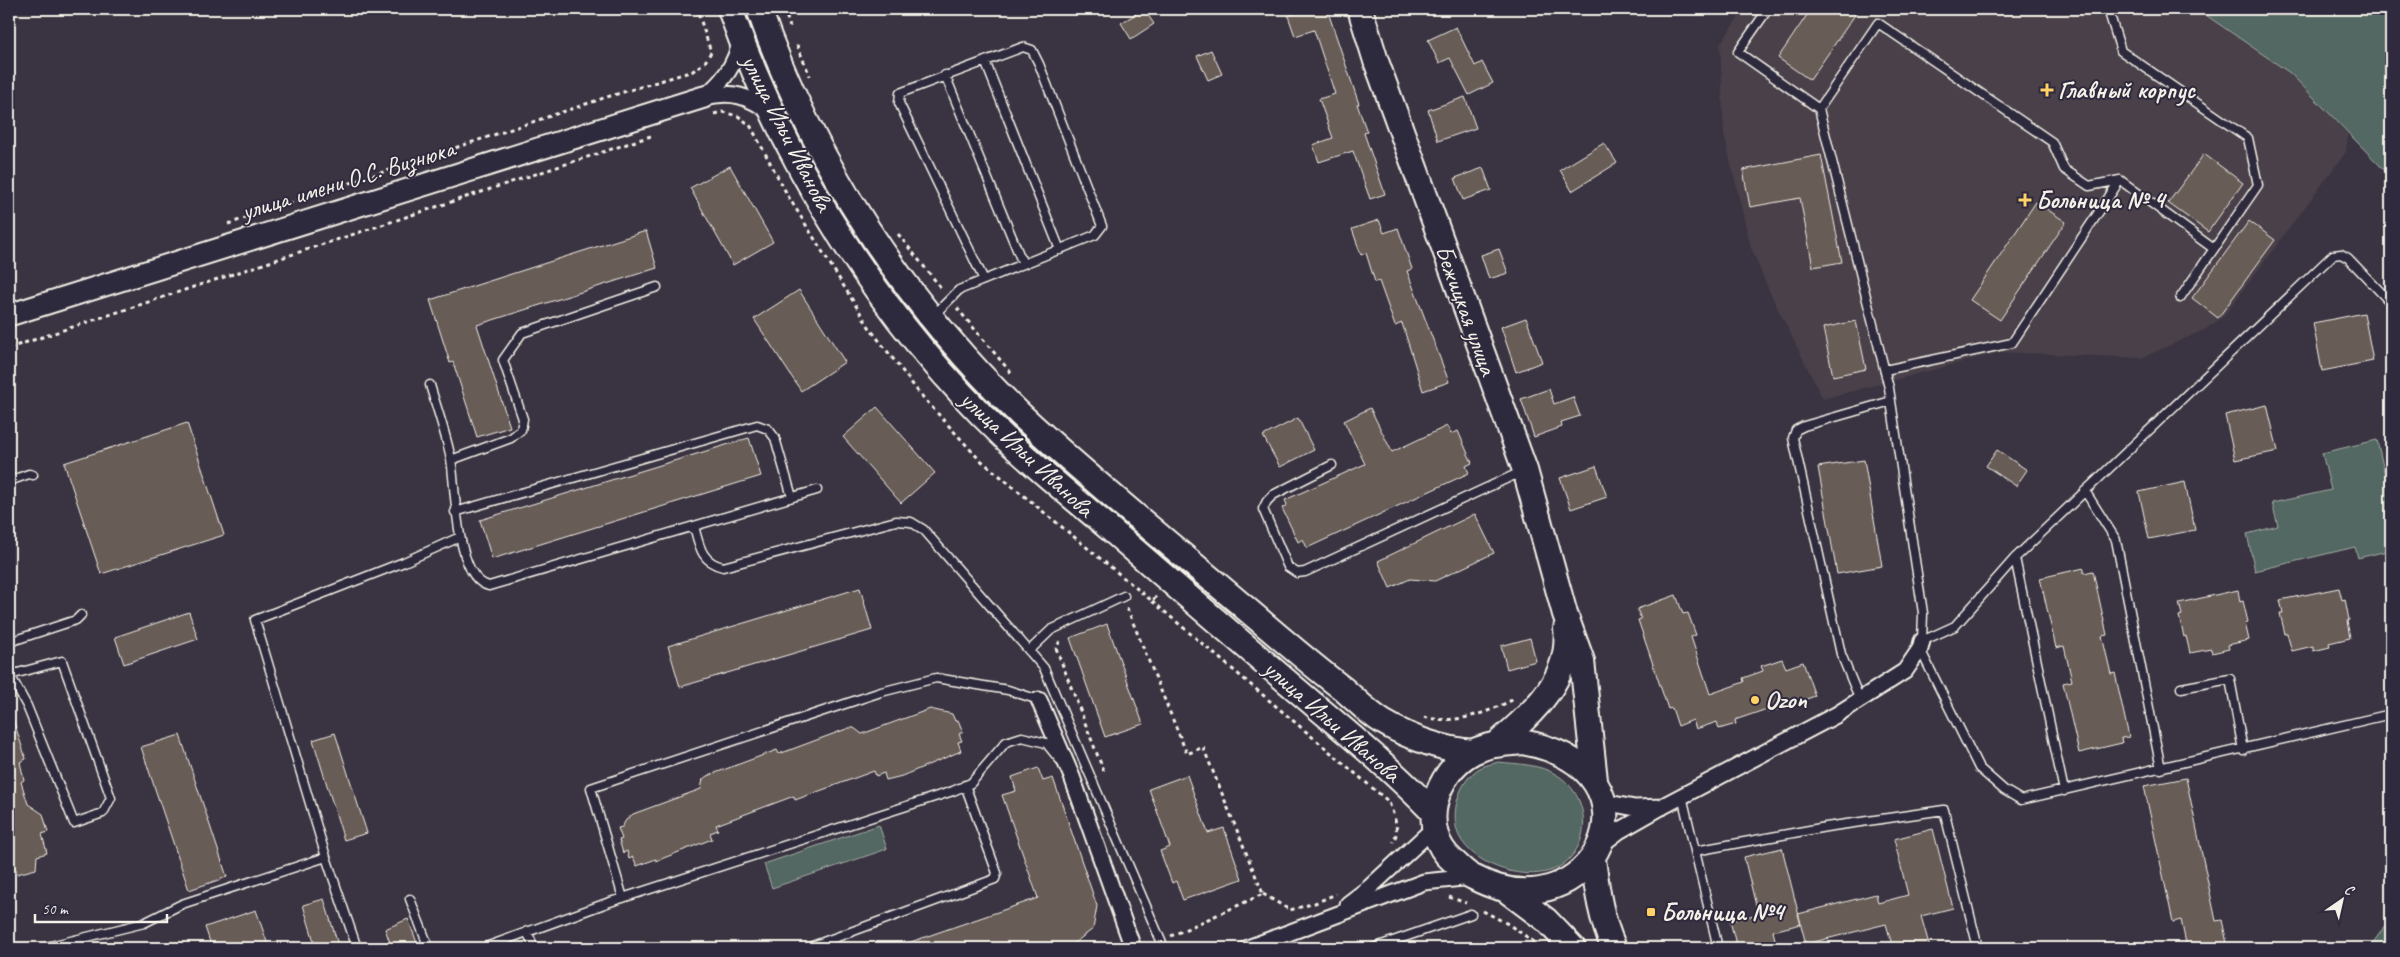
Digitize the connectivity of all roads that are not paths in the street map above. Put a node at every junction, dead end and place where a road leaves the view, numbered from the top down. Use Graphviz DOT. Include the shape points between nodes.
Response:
graph roads {
  1 [pos="730,9"];
  2 [pos="759,9"];
  3 [pos="1360,9"];
  4 [pos="1768,9"];
  5 [pos="2108,9"];
  6 [pos="741,40"];
  7 [pos="985,61"];
  8 [pos="944,75"];
  9 [pos="707,106"];
  10 [pos="1819,109"];
  11 [pos="772,113"];
  12 [pos="2120,180"];
  13 [pos="1060,250"];
  14 [pos="2214,250"];
  15 [pos="1023,264"];
  16 [pos="984,280"];
  17 [pos="657,286"];
  18 [pos="2180,298"];
  19 [pos="2391,303"];
  20 [pos="9,315"];
  21 [pos="932,316"];
  22 [pos="1885,370"];
  23 [pos="430,384"];
  24 [pos="1891,401"];
  25 [pos="451,460"];
  26 [pos="1332,465"];
  27 [pos="1525,470"];
  28 [pos="33,475"];
  29 [pos="9,481"];
  30 [pos="817,490"];
  31 [pos="2085,491"];
  32 [pos="792,497"];
  33 [pos="455,512"];
  34 [pos="694,526"];
  35 [pos="460,537"];
  36 [pos="2015,558"];
  37 [pos="1124,596"];
  38 [pos="1565,614"];
  39 [pos="81,615"];
  40 [pos="9,642"];
  41 [pos="1921,645"];
  42 [pos="1029,651"];
  43 [pos="9,675"];
  44 [pos="2181,688"];
  45 [pos="1040,700"];
  46 [pos="1860,700"];
  47 [pos="2391,714"];
  48 [pos="1498,744"];
  49 [pos="2243,750"];
  50 [pos="1473,752"];
  51 [pos="2161,768"];
  52 [pos="1072,776"];
  53 [pos="965,785"];
  54 [pos="1599,791"];
  55 [pos="2064,791"];
  56 [pos="1682,796"];
  57 [pos="1663,806"];
  58 [pos="1433,821"];
  59 [pos="1597,851"];
  60 [pos="1695,851"];
  61 [pos="326,857"];
  62 [pos="1472,877"];
  63 [pos="1506,890"];
  64 [pos="623,898"];
  65 [pos="410,899"];
  66 [pos="1472,910"];
  67 [pos="1329,917"];
  68 [pos="527,931"];
  69 [pos="1130,947"];
  70 [pos="42,948"];
  71 [pos="357,948"];
  72 [pos="429,948"];
  73 [pos="482,948"];
  74 [pos="534,948"];
  75 [pos="807,948"];
  76 [pos="1164,948"];
  77 [pos="1248,948"];
  78 [pos="1373,948"];
  79 [pos="1573,948"];
  80 [pos="1614,948"];
  81 [pos="1718,948"];
  82 [pos="1978,948"];
  1 -- 6 [label="main road, улица Ильи Иванова"];
  2 -- 21 [label="main road, улица Ильи Иванова" via="802,112 833,171 869,230"];
  3 -- 27 [label="main road, Бежицкая улица" via="1376,62"];
  4 -- 10 [label="lane" via="1738,52"];
  5 -- 14 [label="lane" via="2122,50 2248,138 2258,185"];
  6 -- 9 [label="street" via="730,72"];
  6 -- 11 [label="main road, улица Ильи Иванова"];
  7 -- 8 [label="lane"];
  7 -- 13 [label="lane"];
  7 -- 13 [label="lane" via="1023,47 1032,50 1039,64 1102,226 1095,235"];
  8 -- 15 [label="lane"];
  8 -- 16 [label="lane" via="900,93 898,104"];
  9 -- 11 [label="street" via="722,93 738,94"];
  9 -- 20 [label="street, улица имени О.С. Визнюка"];
  10 -- 12 [label="lane" via="1878,22 2052,142 2064,169 2089,186"];
  10 -- 22 [label="lane"];
  11 -- 58 [label="main road, улица Ильи Иванова" via="847,245 893,314 944,376 1048,477 1363,746"];
  12 -- 14 [label="lane"];
  12 -- 22 [label="lane" via="2012,343"];
  13 -- 15 [label="lane"];
  14 -- 18 [label="lane"];
  15 -- 16 [label="lane"];
  16 -- 21 [label="lane" via="959,290"];
  17 -- 25 [label="lane" via="522,334 503,360 523,419 521,430 511,438"];
  19 -- 31 [label="lane" via="2348,258 2341,254 2333,255"];
  21 -- 50 [label="main road, улица Ильи Иванова" via="1022,415 1313,666 1382,721 1422,740 1453,750"];
  22 -- 24 [label="lane"];
  23 -- 25 [label="lane"];
  24 -- 41 [label="lane" via="1923,613"];
  24 -- 46 [label="lane" via="1804,426 1796,430 1793,438 1841,654"];
  25 -- 33 [label="lane"];
  26 -- 27 [label="lane" via="1273,495 1263,509 1288,567 1298,573"];
  27 -- 38 [label="main road, Бежицкая улица"];
  28 -- 29 [label="lane"];
  30 -- 32 [label="lane"];
  31 -- 36 [label="lane"];
  31 -- 51 [label="lane" via="2116,540"];
  32 -- 33 [label="lane" via="775,438 768,429 756,425"];
  32 -- 34 [label="lane"];
  33 -- 35 [label="lane"];
  34 -- 35 [label="lane" via="489,586 474,578"];
  34 -- 42 [label="lane" via="703,556 713,565 722,567 896,521 911,522 924,530"];
  35 -- 61 [label="lane" via="255,620"];
  36 -- 41 [label="lane" via="1955,626"];
  36 -- 55 [label="lane"];
  37 -- 42 [label="lane" via="1051,630"];
  38 -- 48 [label="main road" via="1568,642 1561,674 1547,695"];
  38 -- 54 [label="main road" via="1582,661"];
  39 -- 40 [label="lane" via="76,620"];
  41 -- 46 [label="street" via="1906,671"];
  41 -- 55 [label="lane" via="1979,768 2021,800"];
  42 -- 76 [label="lane" via="1044,668"];
  43 -- 43 [label="lane" via="27,706 74,823 103,813 111,798 62,661"];
  44 -- 49 [label="lane" via="2230,679"];
  45 -- 52 [label="street"];
  45 -- 64 [label="lane" via="1008,690 936,678 881,692 591,788"];
  46 -- 56 [label="street" via="1836,716"];
  47 -- 49 [label="lane"];
  48 -- 50 [label="main road"];
  48 -- 54 [label="main road" via="1522,742 1560,753 1578,764"];
  49 -- 51 [label="lane"];
  50 -- 58 [label="main road" via="1453,769 1442,784 1435,801"];
  51 -- 55 [label="lane"];
  52 -- 53 [label="lane" via="1046,743 1022,737 1006,742"];
  52 -- 69 [label="street"];
  53 -- 64 [label="lane"];
  53 -- 75 [label="lane" via="997,873 996,878"];
  54 -- 57 [label="street" via="1634,808"];
  54 -- 59 [label="main road" via="1606,819"];
  56 -- 57 [label="street"];
  56 -- 60 [label="lane"];
  57 -- 59 [label="street" via="1619,831"];
  58 -- 62 [label="main road" via="1439,842 1450,858"];
  58 -- 67 [label="street" via="1369,888"];
  59 -- 63 [label="main road" via="1576,877 1531,891"];
  59 -- 80 [label="main road" via="1598,900"];
  60 -- 81 [label="lane"];
  60 -- 82 [label="lane" via="1944,810"];
  61 -- 70 [label="lane" via="182,904 144,923"];
  61 -- 71 [label="lane"];
  62 -- 63 [label="main road"];
  62 -- 67 [label="street" via="1424,882"];
  63 -- 79 [label="main road" via="1546,920"];
  64 -- 68 [label="lane"];
  65 -- 72 [label="lane"];
  66 -- 78 [label="lane"];
  67 -- 77 [label="street"];
  68 -- 73 [label="lane"];
  68 -- 74 [label="lane"];
}
